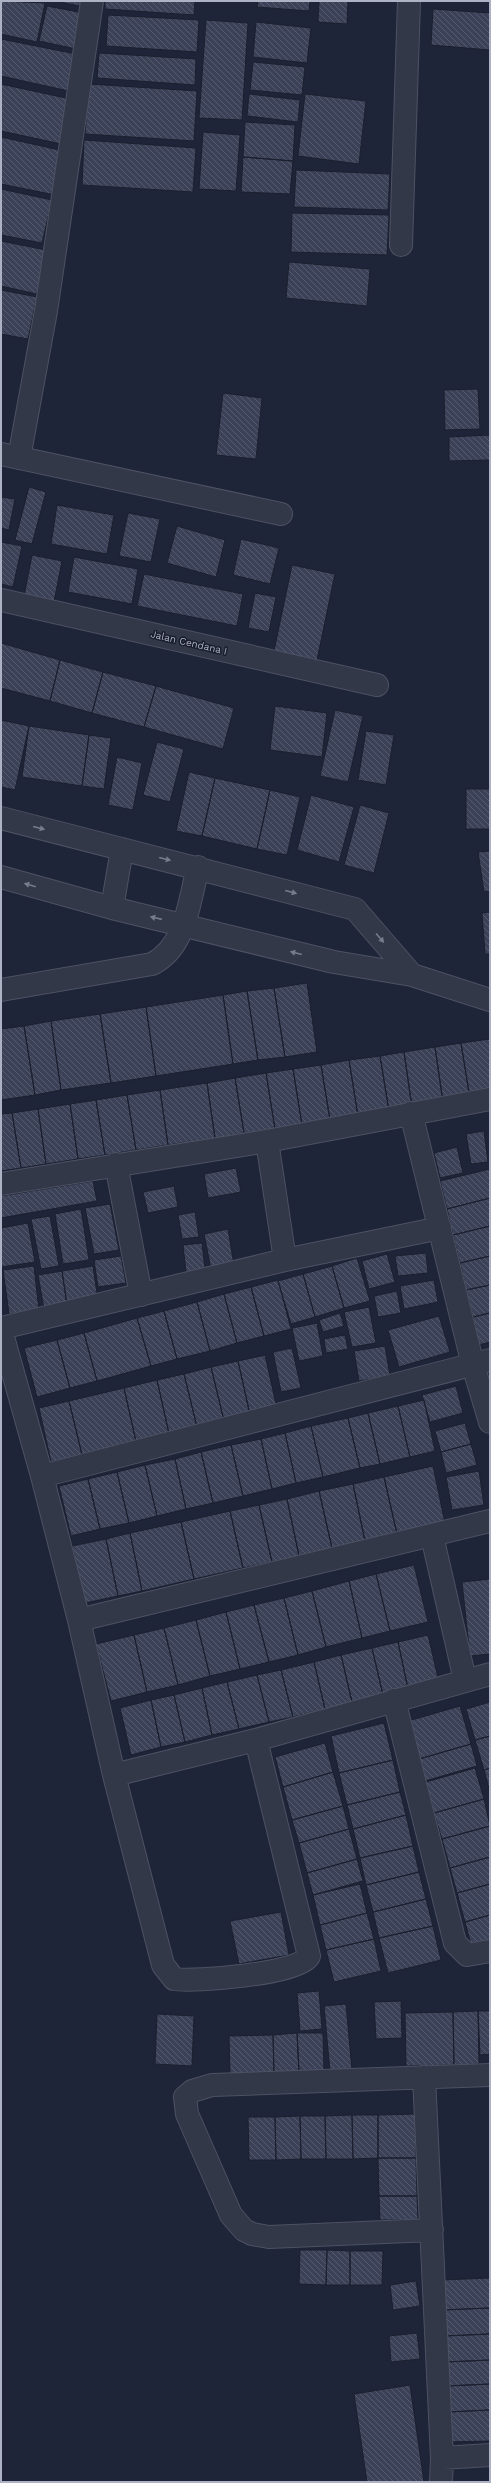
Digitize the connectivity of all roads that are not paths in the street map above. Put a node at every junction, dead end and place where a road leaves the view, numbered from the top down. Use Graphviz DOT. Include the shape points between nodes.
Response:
graph roads {
  1 [pos="92,1"];
  2 [pos="409,1"];
  3 [pos="401,245"];
  4 [pos="10,456"];
  5 [pos="281,514"];
  6 [pos="1,600"];
  7 [pos="377,685"];
  8 [pos="1,818"];
  9 [pos="122,849"];
  10 [pos="198,867"];
  11 [pos="1,877"];
  12 [pos="112,908"];
  13 [pos="183,925"];
  14 [pos="412,975"];
  15 [pos="1,990"];
  16 [pos="490,1000"];
  17 [pos="490,1099"];
  18 [pos="411,1113"];
  19 [pos="267,1141"];
  20 [pos="116,1164"];
  21 [pos="1,1184"];
  22 [pos="440,1228"];
  23 [pos="284,1260"];
  24 [pos="141,1294"];
  25 [pos="1,1329"];
  26 [pos="481,1363"];
  27 [pos="490,1422"];
  28 [pos="42,1476"];
  29 [pos="490,1521"];
  30 [pos="432,1536"];
  31 [pos="79,1620"];
  32 [pos="490,1674"];
  33 [pos="465,1680"];
  34 [pos="394,1700"];
  35 [pos="256,1740"];
  36 [pos="114,1775"];
  37 [pos="490,1952"];
  38 [pos="490,2075"];
  39 [pos="424,2077"];
  40 [pos="432,2230"];
  41 [pos="490,2455"];
  42 [pos="442,2458"];
  43 [pos="441,2482"];
  1 -- 4 [label="street" via="46,311"];
  2 -- 3 [label="street"];
  4 -- 5 [label="street"];
  6 -- 7 [label="street, Jalan Cendana I"];
  8 -- 9 [label="street, one-way"];
  9 -- 10 [label="street, one-way"];
  9 -- 12 [label="street"];
  10 -- 13 [label="street"];
  10 -- 14 [label="street, one-way" via="355,909"];
  12 -- 11 [label="street, one-way"];
  13 -- 12 [label="street, one-way"];
  14 -- 13 [label="street, one-way" via="334,962"];
  13 -- 15 [label="street" via="172,950 166,957 152,964"];
  14 -- 16 [label="street"];
  17 -- 18 [label="street"];
  18 -- 19 [label="street"];
  18 -- 22 [label="street"];
  19 -- 20 [label="street"];
  19 -- 23 [label="street"];
  20 -- 21 [label="street"];
  20 -- 24 [label="street"];
  22 -- 23 [label="street"];
  22 -- 26 [label="street"];
  23 -- 24 [label="street"];
  24 -- 25 [label="street"];
  25 -- 28 [label="street"];
  26 -- 27 [label="street"];
  26 -- 28 [label="street"];
  28 -- 31 [label="street"];
  29 -- 30 [label="street"];
  30 -- 31 [label="street"];
  30 -- 33 [label="street"];
  31 -- 36 [label="street"];
  32 -- 33 [label="street"];
  33 -- 34 [label="street"];
  34 -- 35 [label="street"];
  34 -- 37 [label="street" via="455,1942 467,1955"];
  35 -- 36 [label="street"];
  35 -- 36 [label="street" via="309,1950 309,1956 305,1961 283,1969 193,1981 174,1979 169,1975 162,1965"];
  38 -- 39 [label="street"];
  39 -- 40 [label="street"];
  39 -- 40 [label="street" via="212,2085 188,2093 184,2103 231,2215 244,2230 270,2237"];
  40 -- 42 [label="street"];
  41 -- 42 [label="street"];
  42 -- 43 [label="street"];
}
